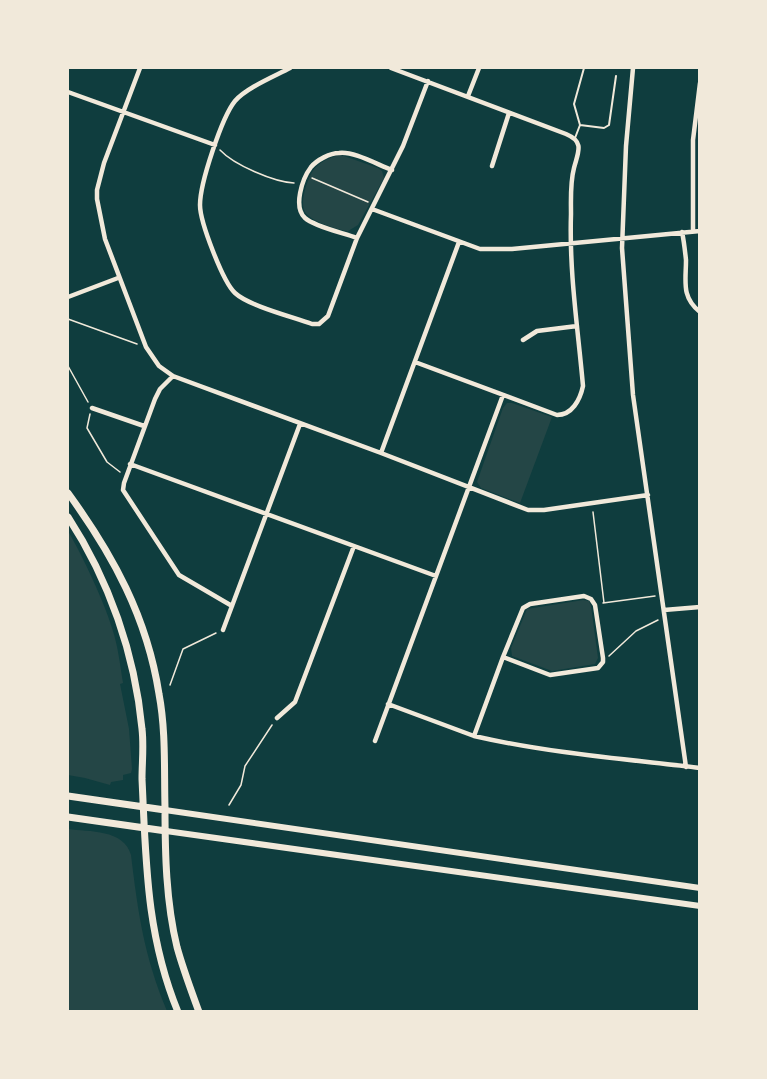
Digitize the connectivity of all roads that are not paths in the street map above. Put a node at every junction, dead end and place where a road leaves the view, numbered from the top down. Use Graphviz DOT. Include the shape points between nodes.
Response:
graph roads {
  1 [pos="140,68"];
  2 [pos="290,68"];
  3 [pos="391,68"];
  4 [pos="479,68"];
  5 [pos="584,68"];
  6 [pos="633,68"];
  7 [pos="616,76"];
  8 [pos="428,81"];
  9 [pos="699,83"];
  10 [pos="68,92"];
  11 [pos="468,96"];
  12 [pos="123,112"];
  13 [pos="509,112"];
  14 [pos="580,125"];
  15 [pos="575,138"];
  16 [pos="216,145"];
  17 [pos="492,166"];
  18 [pos="392,170"];
  19 [pos="372,209"];
  20 [pos="693,230"];
  21 [pos="699,231"];
  22 [pos="682,232"];
  23 [pos="357,238"];
  24 [pos="622,238"];
  25 [pos="459,242"];
  26 [pos="570,244"];
  27 [pos="118,278"];
  28 [pos="68,297"];
  29 [pos="699,312"];
  30 [pos="578,326"];
  31 [pos="523,340"];
  32 [pos="415,362"];
  33 [pos="173,376"];
  34 [pos="503,395"];
  35 [pos="92,408"];
  36 [pos="300,424"];
  37 [pos="144,426"];
  38 [pos="381,453"];
  39 [pos="130,464"];
  40 [pos="469,487"];
  41 [pos="68,493"];
  42 [pos="648,495"];
  43 [pos="266,514"];
  44 [pos="68,517"];
  45 [pos="354,546"];
  46 [pos="436,576"];
  47 [pos="232,606"];
  48 [pos="699,607"];
  49 [pos="664,610"];
  50 [pos="223,630"];
  51 [pos="503,657"];
  52 [pos="388,704"];
  53 [pos="276,718"];
  54 [pos="474,736"];
  55 [pos="375,741"];
  56 [pos="686,767"];
  57 [pos="699,768"];
  58 [pos="68,796"];
  59 [pos="144,807"];
  60 [pos="165,810"];
  61 [pos="68,817"];
  62 [pos="144,828"];
  63 [pos="166,831"];
  64 [pos="699,888"];
  65 [pos="699,906"];
  66 [pos="178,1011"];
  67 [pos="199,1011"];
  1 -- 12 [label="street"];
  2 -- 16 [label="street" via="235,101"];
  3 -- 8 [label="street"];
  4 -- 11 [label="street"];
  5 -- 14 [label="lane" via="574,104"];
  6 -- 24 [label="street"];
  7 -- 14 [label="lane" via="609,125"];
  8 -- 11 [label="street"];
  8 -- 18 [label="street"];
  9 -- 20 [label="street" via="693,141"];
  10 -- 12 [label="street"];
  11 -- 13 [label="street"];
  12 -- 16 [label="street"];
  12 -- 27 [label="street" via="98,190 101,226"];
  13 -- 15 [label="street"];
  13 -- 17 [label="street"];
  14 -- 15 [label="lane"];
  15 -- 26 [label="street" via="579,153 571,185"];
  16 -- 23 [label="street" via="201,192 200,212 225,280 241,297 319,324 328,316"];
  18 -- 19 [label="street"];
  18 -- 23 [label="street" via="349,153 338,153 313,166 304,182 298,200 303,216"];
  19 -- 23 [label="street"];
  19 -- 25 [label="street"];
  20 -- 21 [label="street"];
  20 -- 22 [label="street"];
  22 -- 24 [label="street"];
  22 -- 29 [label="street" via="685,290"];
  24 -- 26 [label="street"];
  24 -- 42 [label="street" via="633,395"];
  25 -- 26 [label="street" via="491,250"];
  25 -- 32 [label="street"];
  26 -- 30 [label="street"];
  27 -- 28 [label="street"];
  27 -- 33 [label="street" via="146,347 159,366"];
  30 -- 31 [label="street" via="537,331"];
  30 -- 34 [label="street" via="583,386 569,412 557,415"];
  32 -- 34 [label="street"];
  32 -- 38 [label="street"];
  33 -- 36 [label="street"];
  33 -- 37 [label="street" via="160,389"];
  34 -- 40 [label="street"];
  35 -- 37 [label="street"];
  36 -- 38 [label="street"];
  36 -- 43 [label="street"];
  37 -- 39 [label="street"];
  38 -- 40 [label="street"];
  39 -- 43 [label="street"];
  39 -- 47 [label="street" via="123,487 125,495 175,571"];
  40 -- 42 [label="street" via="528,510"];
  40 -- 46 [label="street"];
  41 -- 60 [label="main road" via="108,551 141,623 159,694"];
  42 -- 49 [label="street"];
  43 -- 45 [label="street"];
  43 -- 47 [label="street"];
  44 -- 59 [label="main road" via="110,598 132,669 143,733"];
  45 -- 46 [label="street"];
  45 -- 53 [label="street" via="295,702"];
  46 -- 52 [label="street"];
  47 -- 50 [label="street"];
  48 -- 49 [label="street"];
  49 -- 56 [label="street"];
  51 -- 51 [label="street" via="523,608 530,604 584,596 595,605 603,658 595,669 550,675"];
  51 -- 54 [label="street"];
  52 -- 54 [label="street"];
  52 -- 55 [label="street"];
  54 -- 56 [label="street"];
  56 -- 57 [label="street"];
  58 -- 59 [label="main road"];
  59 -- 60 [label="main road"];
  59 -- 62 [label="main road"];
  60 -- 63 [label="main road"];
  60 -- 64 [label="main road"];
  61 -- 62 [label="main road"];
  62 -- 63 [label="main road"];
  62 -- 66 [label="main road" via="150,910 168,987"];
  63 -- 65 [label="main road"];
  63 -- 67 [label="main road" via="168,883 177,945"];
}
